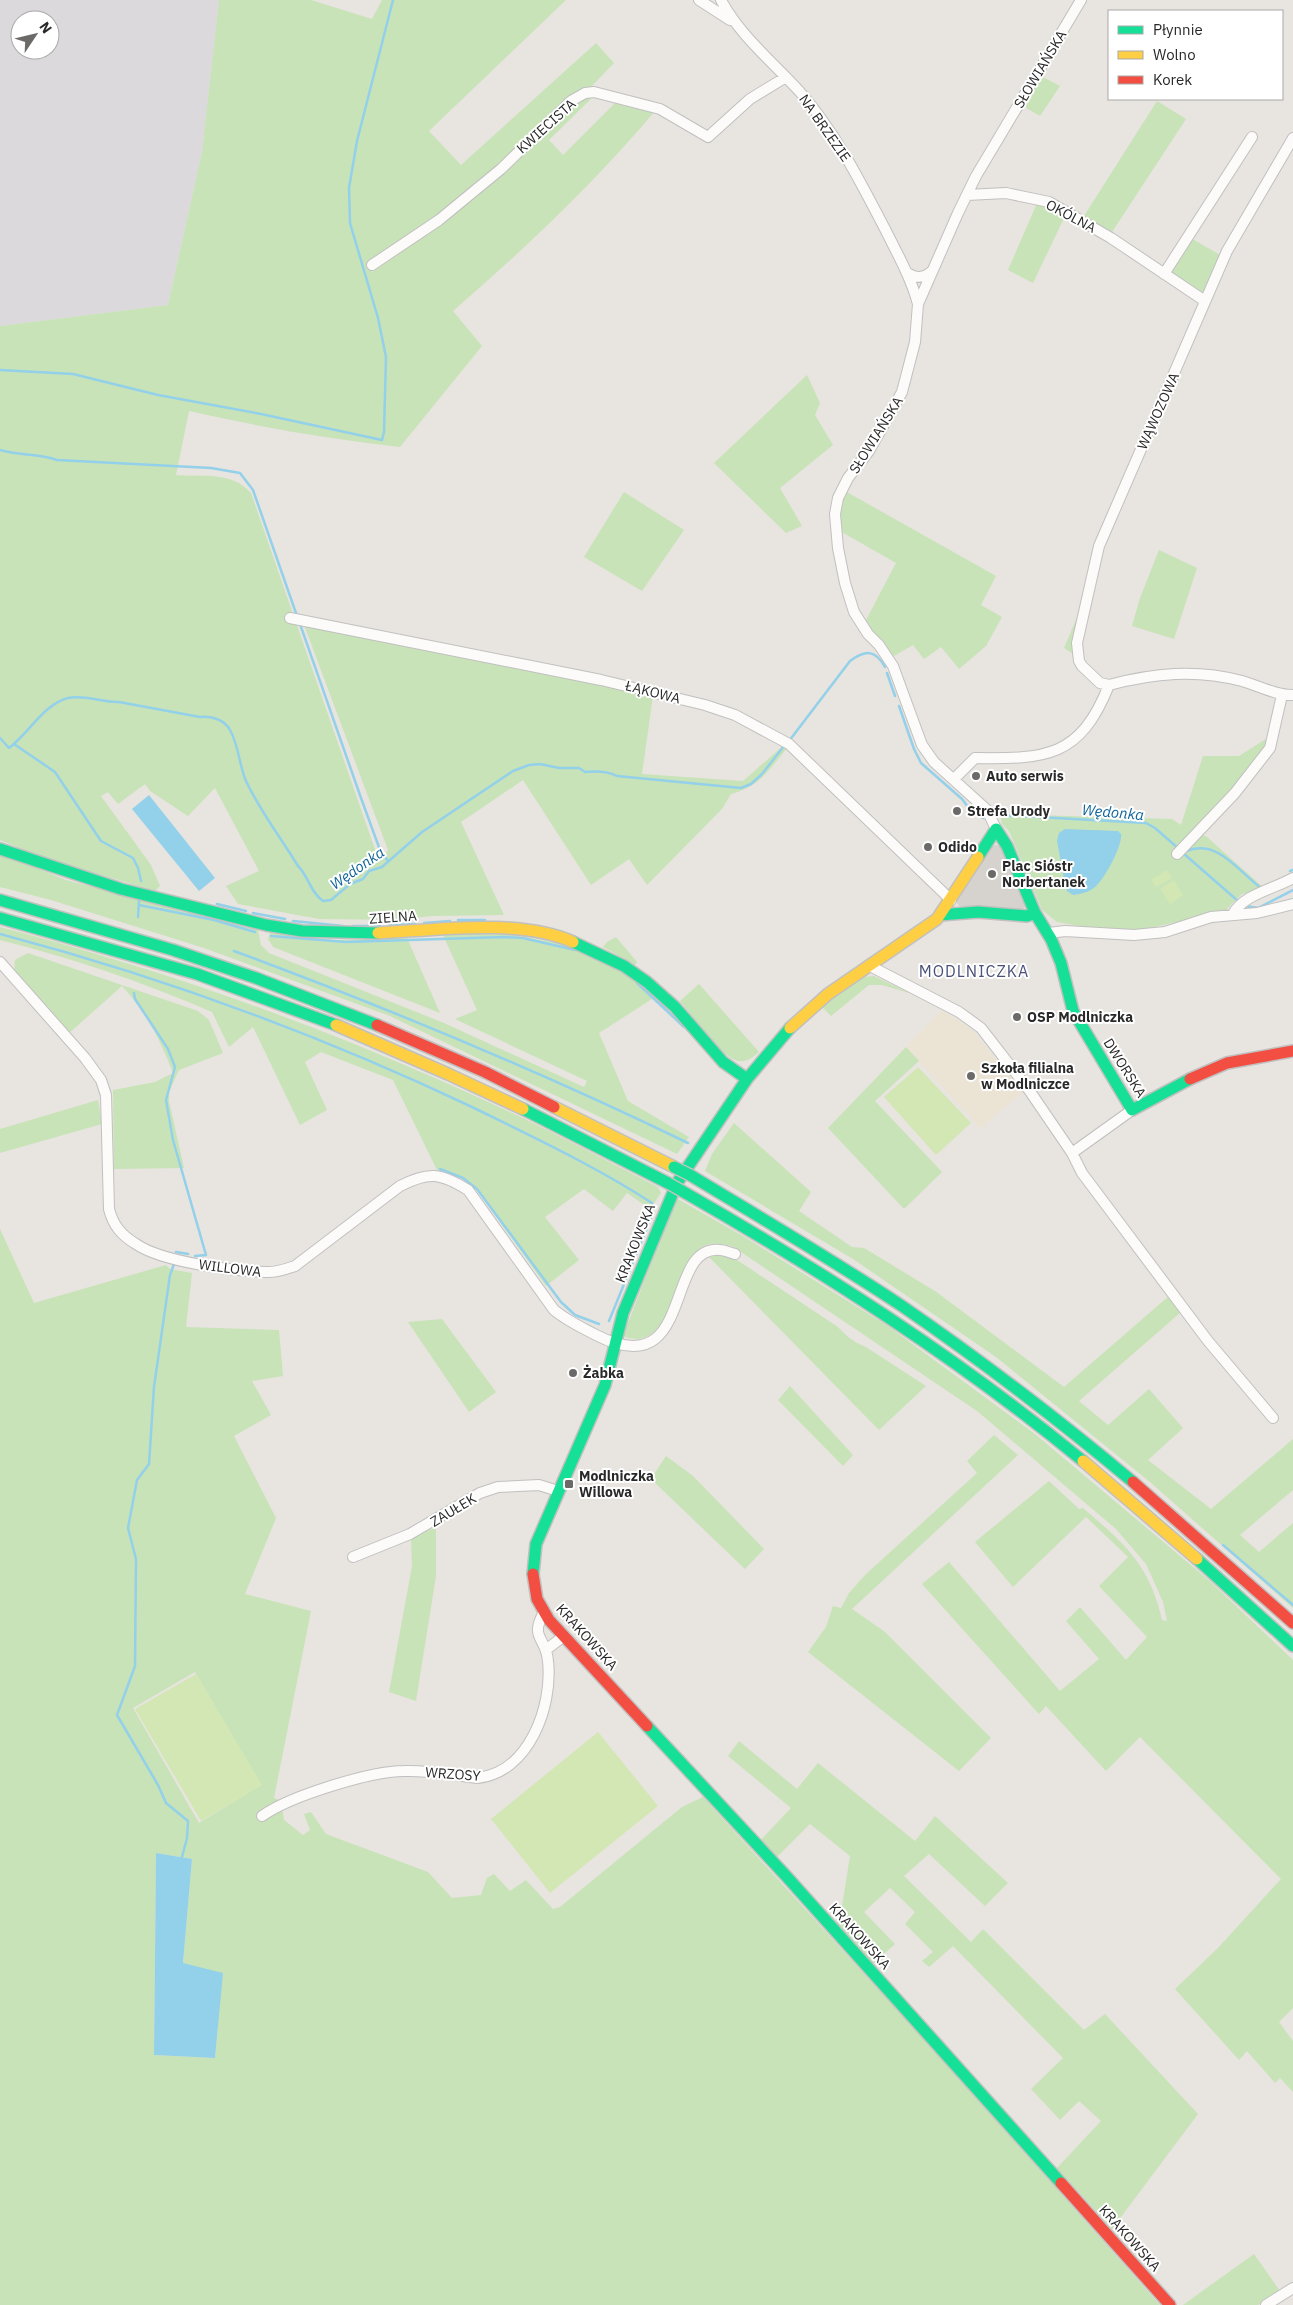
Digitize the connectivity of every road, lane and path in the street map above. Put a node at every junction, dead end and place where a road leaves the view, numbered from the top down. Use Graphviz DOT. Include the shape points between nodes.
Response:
graph roads {
  1 [pos="699,0"];
  2 [pos="721,0"];
  3 [pos="1081,0"];
  4 [pos="738,28"];
  5 [pos="786,77"];
  6 [pos="1252,137"];
  7 [pos="1292,144"];
  8 [pos="966,195"];
  9 [pos="372,265"];
  10 [pos="934,269"];
  11 [pos="906,272"];
  12 [pos="1164,274"];
  13 [pos="1205,301"];
  14 [pos="918,304"];
  15 [pos="290,618"];
  16 [pos="1109,685"];
  17 [pos="1282,695"];
  18 [pos="1293,695"];
  19 [pos="954,779"];
  20 [pos="996,829"];
  21 [pos="0,849"];
  22 [pos="1177,854"];
  23 [pos="1293,878"];
  24 [pos="0,900"];
  25 [pos="951,900"];
  26 [pos="1293,904"];
  27 [pos="1035,913"];
  28 [pos="1233,914"];
  29 [pos="940,915"];
  30 [pos="0,918"];
  31 [pos="1049,933"];
  32 [pos="0,962"];
  33 [pos="870,966"];
  34 [pos="1293,1051"];
  35 [pos="747,1079"];
  36 [pos="1132,1110"];
  37 [pos="1072,1152"];
  38 [pos="735,1254"];
  39 [pos="614,1344"];
  40 [pos="1273,1418"];
  41 [pos="558,1491"];
  42 [pos="352,1557"];
  43 [pos="544,1612"];
  44 [pos="1293,1623"];
  45 [pos="564,1636"];
  46 [pos="1293,1646"];
  47 [pos="547,1649"];
  48 [pos="262,1816"];
  49 [pos="1293,2288"];
  50 [pos="1170,2305"];
  51 [pos="1266,2305"];
  1 -- 4 [label="street" via="726,15"];
  2 -- 4 [label="street, NA BRZEZIE"];
  3 -- 8 [label="street, SŁOWIAŃSKA"];
  4 -- 5 [label="street, NA BRZEZIE"];
  5 -- 9 [label="street, KWIECISTA" via="750,100 708,137 660,109 594,92 585,93 571,101 501,169 446,214"];
  5 -- 11 [label="street, NA BRZEZIE" via="833,135"];
  6 -- 12 [label="street"];
  7 -- 13 [label="street, WĄWOZOWA" via="1227,251"];
  8 -- 10 [label="street, SŁOWIAŃSKA"];
  8 -- 12 [label="street, OKÓLNA" via="1006,193 1049,202"];
  10 -- 11 [label="street" via="921,277"];
  10 -- 14 [label="street, SŁOWIAŃSKA"];
  11 -- 14 [label="street, NA BRZEZIE"];
  12 -- 13 [label="street, OKÓLNA"];
  13 -- 16 [label="street, WĄWOZOWA" via="1099,546 1077,643 1079,661 1100,683"];
  14 -- 19 [label="street, SŁOWIAŃSKA" via="914,342 902,392 838,498 836,528 845,584 854,612 893,666 926,753"];
  15 -- 25 [label="street, ŁĄKOWA" via="601,680 735,715 789,744"];
  16 -- 17 [label="street" via="1168,673 1199,674 1241,681"];
  16 -- 19 [label="street" via="1092,720 1066,747 1018,759 975,758"];
  17 -- 18 [label="street"];
  17 -- 22 [label="street" via="1270,748 1235,793"];
  19 -- 20 [label="street, SŁOWIAŃSKA" via="987,810"];
  20 -- 25 [label="main road"];
  20 -- 27 [label="main road"];
  21 -- 35 [label="main road, ZIELNA" via="121,889 302,931 363,934 502,927 563,938 624,966 647,982 723,1062"];
  23 -- 28 [label="street" via="1245,899"];
  24 -- 44 [label="main road, bridge" via="173,950 256,978 389,1030 485,1072 690,1175 844,1268 988,1368 1113,1465 1207,1544"];
  25 -- 29 [label="main road"];
  26 -- 28 [label="street" via="1257,913"];
  27 -- 29 [label="main road" via="1027,916 984,912"];
  27 -- 31 [label="main road, DWORSKA"];
  28 -- 31 [label="street" via="1158,933"];
  29 -- 33 [label="main road, KRAKOWSKA"];
  30 -- 46 [label="main road, bridge" via="121,949 312,1015 417,1058 668,1183 876,1309 996,1394 1116,1488"];
  31 -- 36 [label="main road, DWORSKA" via="1073,1011"];
  32 -- 39 [label="street, WILLOWA" via="101,1080 106,1095 108,1209 120,1232 137,1245 193,1263 267,1273 280,1271 302,1261 400,1186 420,1176 434,1175 451,1179 468,1190 554,1310 572,1324"];
  33 -- 35 [label="main road, KRAKOWSKA" via="809,1009 776,1042"];
  33 -- 37 [label="street" via="972,1019 1029,1090"];
  34 -- 36 [label="main road, DWORSKA" via="1207,1070"];
  35 -- 39 [label="main road, KRAKOWSKA" via="671,1195 623,1313"];
  36 -- 37 [label="street"];
  37 -- 40 [label="street" via="1082,1173 1163,1283"];
  38 -- 39 [label="street" via="718,1250 696,1261 688,1271 664,1330 651,1343"];
  39 -- 41 [label="main road, KRAKOWSKA" via="605,1385"];
  41 -- 42 [label="street, ZAUŁEK" via="539,1485 498,1487 396,1541"];
  41 -- 43 [label="main road, KRAKOWSKA" via="536,1544 534,1560 534,1589"];
  43 -- 45 [label="main road, KRAKOWSKA"];
  43 -- 47 [label="street, WRZOSY" via="536,1625"];
  45 -- 47 [label="street"];
  45 -- 50 [label="main road, KRAKOWSKA" via="787,1877"];
  47 -- 48 [label="street, WRZOSY" via="548,1691 544,1713 519,1756 502,1770 477,1778 405,1770 390,1772 321,1789"];
  49 -- 51 [label="street"];
}
